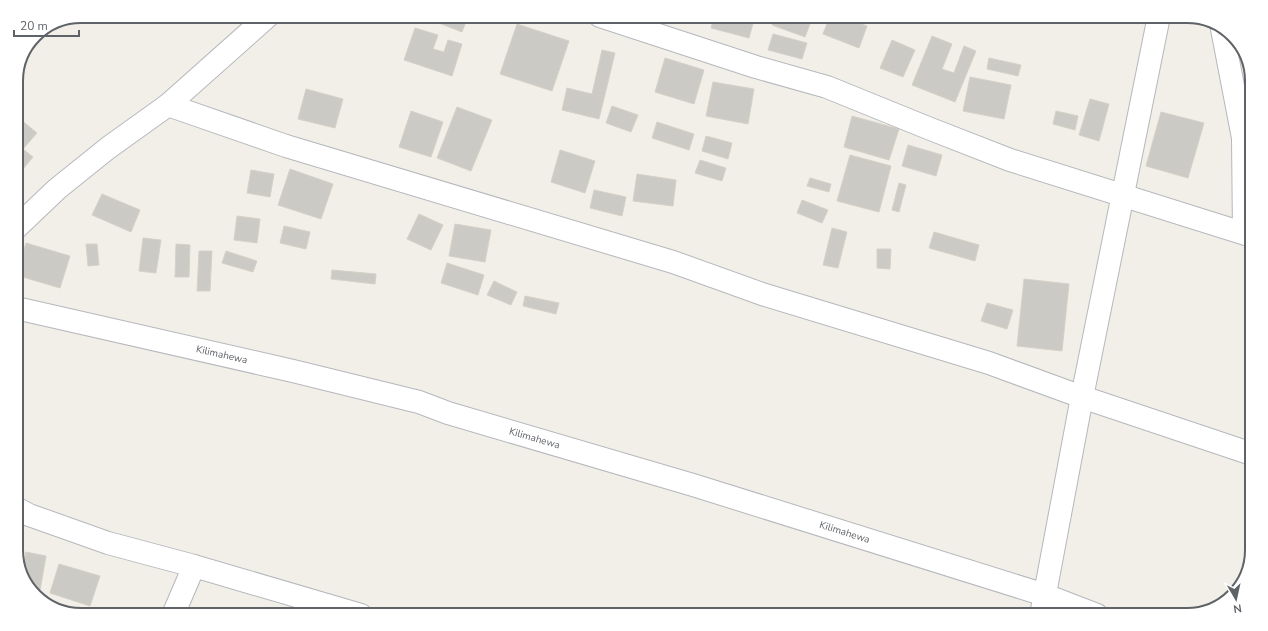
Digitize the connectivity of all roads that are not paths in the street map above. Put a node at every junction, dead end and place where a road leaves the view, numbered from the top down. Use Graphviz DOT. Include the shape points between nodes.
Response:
graph roads {
  1 [pos="260,23"];
  2 [pos="621,23"];
  3 [pos="1157,23"];
  4 [pos="1223,37"];
  5 [pos="168,105"];
  6 [pos="1245,177"];
  7 [pos="1122,194"];
  8 [pos="23,221"];
  9 [pos="1245,234"];
  10 [pos="23,310"];
  11 [pos="1082,397"];
  12 [pos="1245,452"];
  13 [pos="23,512"];
  14 [pos="194,566"];
  15 [pos="1043,605"];
  16 [pos="176,608"];
  17 [pos="337,608"];
  18 [pos="1059,608"];
  1 -- 5 [label="street"];
  2 -- 7 [label="street" via="756,67 827,86 1010,160"];
  3 -- 7 [label="street"];
  4 -- 6 [label="street" via="1243,138"];
  5 -- 8 [label="street" via="108,148 57,189"];
  5 -- 11 [label="street" via="286,146 673,262 777,298 989,363"];
  7 -- 9 [label="street"];
  7 -- 11 [label="street"];
  10 -- 15 [label="street, Kilimahewa" via="419,402 448,413 693,485"];
  11 -- 12 [label="street"];
  11 -- 15 [label="street"];
  13 -- 14 [label="street" via="108,543"];
  14 -- 16 [label="street"];
  14 -- 17 [label="street"];
  15 -- 18 [label="street, Kilimahewa"];
}
